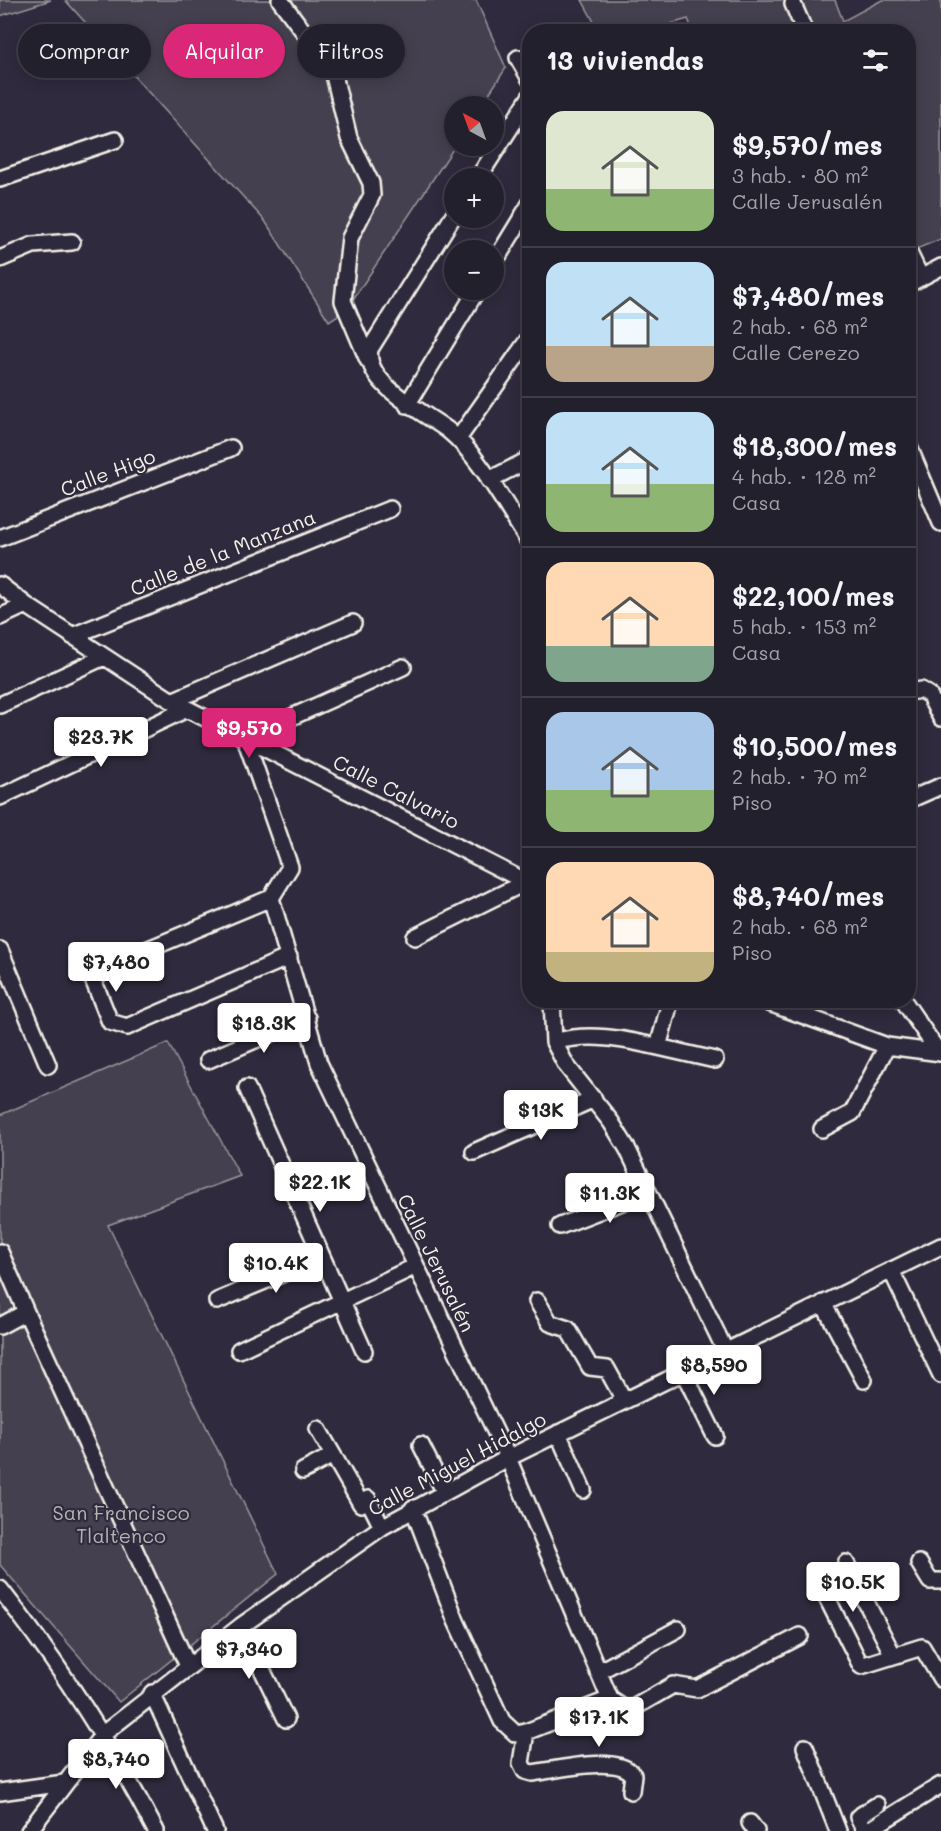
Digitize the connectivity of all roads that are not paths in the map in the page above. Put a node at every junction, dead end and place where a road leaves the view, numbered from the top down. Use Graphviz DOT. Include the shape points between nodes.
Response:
graph roads {
  1 [pos="280,0"];
  2 [pos="793,4"];
  3 [pos="802,24"];
  4 [pos="518,58"];
  5 [pos="522,65"];
  6 [pos="522,109"];
  7 [pos="115,140"];
  8 [pos="484,168"];
  9 [pos="0,179"];
  10 [pos="522,217"];
  11 [pos="446,228"];
  12 [pos="72,242"];
  13 [pos="504,247"];
  14 [pos="0,259"];
  15 [pos="941,267"];
  16 [pos="916,280"];
  17 [pos="471,300"];
  18 [pos="522,348"];
  19 [pos="368,360"];
  20 [pos="407,405"];
  21 [pos="458,439"];
  22 [pos="231,448"];
  23 [pos="522,463"];
  24 [pos="916,464"];
  25 [pos="489,480"];
  26 [pos="390,508"];
  27 [pos="941,523"];
  28 [pos="522,531"];
  29 [pos="0,538"];
  30 [pos="0,585"];
  31 [pos="26,605"];
  32 [pos="0,617"];
  33 [pos="353,623"];
  34 [pos="72,636"];
  35 [pos="104,657"];
  36 [pos="403,667"];
  37 [pos="916,691"];
  38 [pos="172,701"];
  39 [pos="0,705"];
  40 [pos="187,709"];
  41 [pos="941,718"];
  42 [pos="244,738"];
  43 [pos="941,786"];
  44 [pos="0,797"];
  45 [pos="916,797"];
  46 [pos="522,880"];
  47 [pos="522,886"];
  48 [pos="271,898"];
  49 [pos="415,937"];
  50 [pos="0,951"];
  51 [pos="289,957"];
  52 [pos="552,1008"];
  53 [pos="783,1008"];
  54 [pos="909,1008"];
  55 [pos="668,1010"];
  56 [pos="307,1018"];
  57 [pos="554,1042"];
  58 [pos="887,1046"];
  59 [pos="658,1047"];
  60 [pos="940,1053"];
  61 [pos="208,1060"];
  62 [pos="715,1060"];
  63 [pos="48,1065"];
  64 [pos="246,1088"];
  65 [pos="594,1099"];
  66 [pos="822,1129"];
  67 [pos="474,1152"];
  68 [pos="648,1192"];
  69 [pos="560,1226"];
  70 [pos="941,1246"];
  71 [pos="0,1252"];
  72 [pos="322,1257"];
  73 [pos="414,1268"];
  74 [pos="891,1270"];
  75 [pos="216,1301"];
  76 [pos="537,1301"];
  77 [pos="342,1302"];
  78 [pos="823,1303"];
  79 [pos="26,1312"];
  80 [pos="0,1326"];
  81 [pos="239,1350"];
  82 [pos="725,1350"];
  83 [pos="364,1351"];
  84 [pos="683,1371"];
  85 [pos="941,1375"];
  86 [pos="864,1380"];
  87 [pos="624,1400"];
  88 [pos="318,1429"];
  89 [pos="558,1433"];
  90 [pos="716,1436"];
  91 [pos="421,1445"];
  92 [pos="333,1455"];
  93 [pos="508,1458"];
  94 [pos="303,1471"];
  95 [pos="583,1490"];
  96 [pos="444,1491"];
  97 [pos="413,1508"];
  98 [pos="382,1527"];
  99 [pos="846,1563"];
  100 [pos="919,1563"];
  101 [pos="818,1580"];
  102 [pos="941,1581"];
  103 [pos="0,1589"];
  104 [pos="241,1626"];
  105 [pos="678,1629"];
  106 [pos="800,1636"];
  107 [pos="893,1655"];
  108 [pos="188,1666"];
  109 [pos="598,1672"];
  110 [pos="941,1679"];
  111 [pos="152,1693"];
  112 [pos="610,1699"];
  113 [pos="286,1719"];
  114 [pos="526,1732"];
  115 [pos="103,1734"];
  116 [pos="805,1748"];
  117 [pos="64,1783"];
  118 [pos="941,1785"];
  119 [pos="631,1791"];
  120 [pos="0,1792"];
  121 [pos="877,1805"];
  122 [pos="29,1831"];
  123 [pos="156,1831"];
  124 [pos="215,1831"];
  125 [pos="838,1831"];
  126 [pos="866,1831"];
  1 -- 19 [label="street" via="333,71 349,138 371,183 372,195 350,238 343,301"];
  2 -- 3 [label="street"];
  4 -- 5 [label="street"];
  6 -- 8 [label="street"];
  7 -- 9 [label="street"];
  10 -- 13 [label="street"];
  11 -- 19 [label="street" via="370,349"];
  12 -- 14 [label="street" via="33,245"];
  15 -- 16 [label="street"];
  17 -- 20 [label="street"];
  18 -- 21 [label="street"];
  19 -- 20 [label="street"];
  20 -- 21 [label="street"];
  21 -- 25 [label="street"];
  22 -- 29 [label="street, Calle Higo"];
  23 -- 25 [label="street"];
  24 -- 27 [label="street"];
  25 -- 28 [label="street"];
  26 -- 34 [label="street, Calle de la Manzana"];
  30 -- 31 [label="street, Calle Calvario"];
  31 -- 32 [label="street"];
  31 -- 34 [label="street, Calle Calvario"];
  33 -- 38 [label="street"];
  34 -- 35 [label="street, Calle Calvario"];
  35 -- 38 [label="street, Calle Calvario"];
  35 -- 39 [label="street"];
  36 -- 42 [label="street"];
  37 -- 41 [label="street" via="929,695"];
  38 -- 40 [label="street, Calle Calvario"];
  40 -- 42 [label="street, Calle Calvario"];
  40 -- 44 [label="street"];
  42 -- 46 [label="street, Calle Calvario"];
  42 -- 48 [label="street" via="290,867"];
  43 -- 45 [label="street"];
  47 -- 49 [label="street"];
  48 -- 51 [label="street, Calle Jerusalén"];
  48 -- 51 [label="street" via="103,968 94,982 110,1022 127,1028"];
  50 -- 63 [label="street"];
  51 -- 56 [label="street, Calle Jerusalén"];
  52 -- 57 [label="street"];
  53 -- 58 [label="street"];
  54 -- 60 [label="street"];
  55 -- 59 [label="street"];
  56 -- 61 [label="street"];
  56 -- 73 [label="street, Calle Jerusalén" via="319,1063"];
  57 -- 59 [label="street" via="572,1037 615,1037"];
  57 -- 65 [label="street" via="566,1065"];
  58 -- 60 [label="street"];
  58 -- 66 [label="street" via="852,1113"];
  59 -- 62 [label="street"];
  64 -- 72 [label="street"];
  65 -- 67 [label="street"];
  65 -- 68 [label="street" via="627,1148"];
  68 -- 69 [label="street"];
  68 -- 82 [label="street"];
  70 -- 74 [label="street, Calle Miguel Hidalgo"];
  71 -- 79 [label="street"];
  72 -- 75 [label="street"];
  72 -- 77 [label="street"];
  73 -- 77 [label="street"];
  73 -- 93 [label="street, Calle Jerusalén"];
  74 -- 78 [label="street, Calle Miguel Hidalgo"];
  74 -- 85 [label="street"];
  76 -- 87 [label="street" via="550,1323 568,1329 590,1367 607,1369"];
  77 -- 81 [label="street"];
  77 -- 83 [label="street"];
  78 -- 82 [label="street, Calle Miguel Hidalgo"];
  78 -- 86 [label="street"];
  79 -- 80 [label="street"];
  79 -- 108 [label="street"];
  82 -- 84 [label="street, Calle Miguel Hidalgo"];
  84 -- 87 [label="street, Calle Miguel Hidalgo"];
  84 -- 90 [label="street"];
  87 -- 89 [label="street, Calle Miguel Hidalgo"];
  88 -- 92 [label="street"];
  89 -- 93 [label="street, Calle Miguel Hidalgo"];
  89 -- 95 [label="street"];
  91 -- 96 [label="street"];
  92 -- 94 [label="street"];
  92 -- 98 [label="street" via="361,1503 368,1499"];
  93 -- 96 [label="street, Calle Miguel Hidalgo"];
  93 -- 109 [label="street, Calle Jerusalén"];
  96 -- 97 [label="street, Calle Miguel Hidalgo"];
  97 -- 98 [label="street, Calle Miguel Hidalgo"];
  97 -- 114 [label="street" via="456,1621 501,1721 516,1734"];
  98 -- 104 [label="street, Calle Miguel Hidalgo"];
  99 -- 107 [label="street"];
  100 -- 102 [label="street" via="930,1581"];
  101 -- 107 [label="street" via="859,1663 864,1666"];
  103 -- 115 [label="street" via="38,1637"];
  104 -- 108 [label="street, Calle Miguel Hidalgo"];
  104 -- 113 [label="street"];
  105 -- 109 [label="street"];
  106 -- 112 [label="street" via="698,1689 674,1685 625,1709"];
  107 -- 110 [label="street" via="922,1647"];
  108 -- 111 [label="street, Calle Miguel Hidalgo"];
  109 -- 112 [label="street, Calle Jerusalén"];
  111 -- 115 [label="street, Calle Miguel Hidalgo"];
  111 -- 124 [label="street"];
  112 -- 114 [label="street"];
  114 -- 119 [label="street" via="521,1763 525,1771 607,1763 624,1766 633,1775"];
  115 -- 117 [label="street, Calle Miguel Hidalgo"];
  115 -- 123 [label="street"];
  116 -- 125 [label="street"];
  117 -- 120 [label="street"];
  117 -- 122 [label="street, Calle Miguel Hidalgo"];
  118 -- 126 [label="street"];
  121 -- 126 [label="street" via="858,1817"];
}
